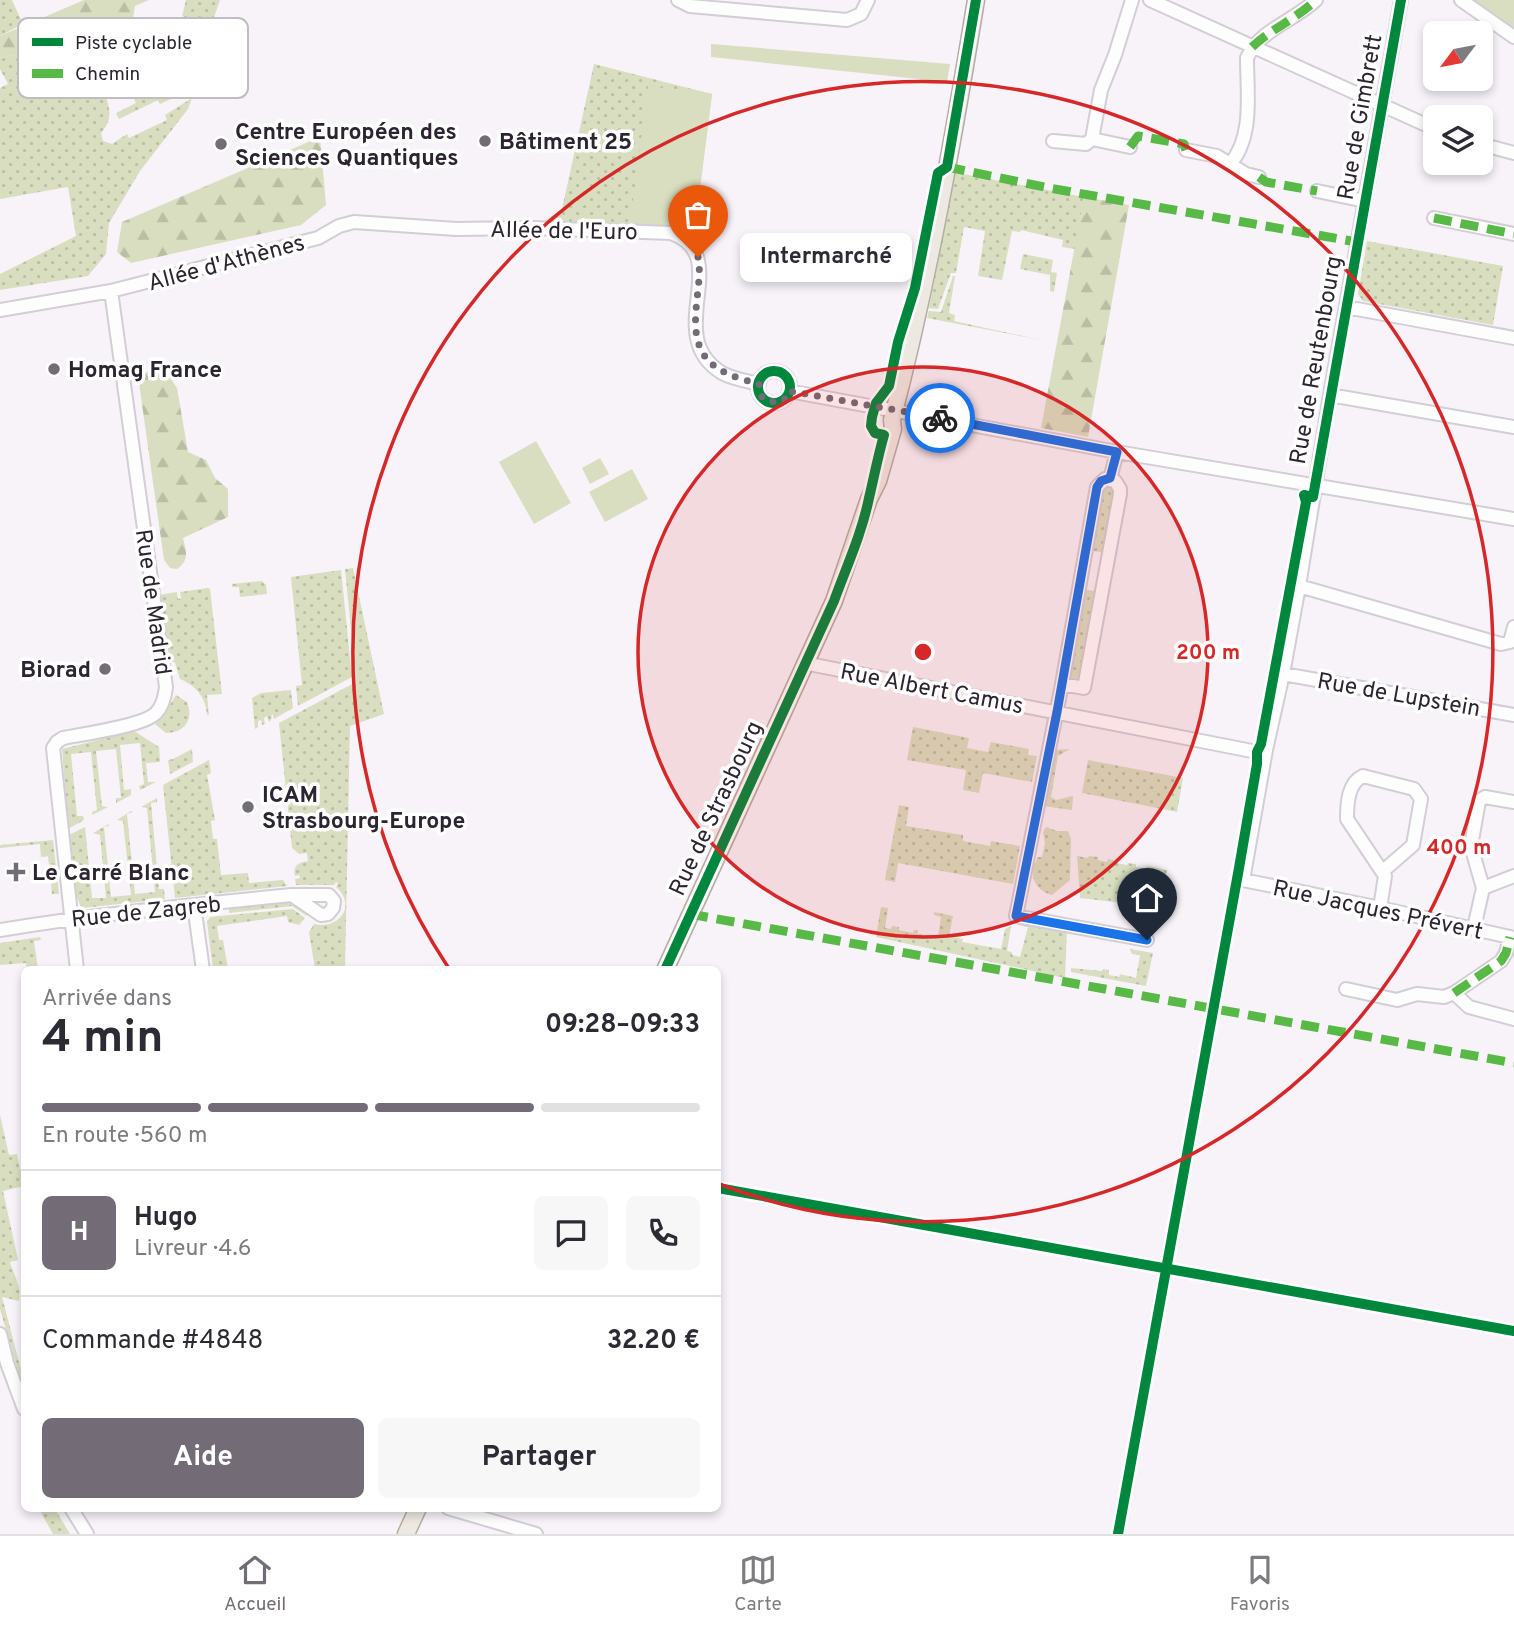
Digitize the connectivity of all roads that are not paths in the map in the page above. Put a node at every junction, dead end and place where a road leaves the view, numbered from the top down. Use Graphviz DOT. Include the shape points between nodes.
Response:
graph roads {
  1 [pos="678,0"];
  2 [pos="868,0"];
  3 [pos="976,0"];
  4 [pos="1132,0"];
  5 [pos="1150,0"];
  6 [pos="1316,0"];
  7 [pos="1401,0"];
  8 [pos="1461,0"];
  9 [pos="1514,37"];
  10 [pos="1252,47"];
  11 [pos="1381,107"];
  12 [pos="1423,125"];
  13 [pos="1092,139"];
  14 [pos="1053,141"];
  15 [pos="1130,147"];
  16 [pos="1493,147"];
  17 [pos="1186,150"];
  18 [pos="1514,153"];
  19 [pos="1230,164"];
  20 [pos="1259,177"];
  21 [pos="1317,191"];
  22 [pos="1365,201"];
  23 [pos="1434,218"];
  24 [pos="339,226"];
  25 [pos="1514,234"];
  26 [pos="1357,242"];
  27 [pos="111,291"];
  28 [pos="1346,307"];
  29 [pos="0,310"];
  30 [pos="1514,338"];
  31 [pos="759,384"];
  32 [pos="789,391"];
  33 [pos="1330,395"];
  34 [pos="893,415"];
  35 [pos="1514,427"];
  36 [pos="1117,452"];
  37 [pos="1110,478"];
  38 [pos="1315,486"];
  39 [pos="1514,519"];
  40 [pos="1083,566"];
  41 [pos="1106,571"];
  42 [pos="1299,586"];
  43 [pos="1514,627"];
  44 [pos="804,663"];
  45 [pos="1283,674"];
  46 [pos="1062,684"];
  47 [pos="1057,712"];
  48 [pos="1514,715"];
  49 [pos="1266,750"];
  50 [pos="1514,802"];
  51 [pos="1383,871"];
  52 [pos="1514,876"];
  53 [pos="1243,880"];
  54 [pos="1483,888"];
  55 [pos="292,895"];
  56 [pos="194,905"];
  57 [pos="1380,908"];
  58 [pos="71,919"];
  59 [pos="1474,928"];
  60 [pos="0,930"];
  61 [pos="1512,938"];
  62 [pos="1147,940"];
  63 [pos="76,966"];
  64 [pos="202,966"];
  65 [pos="666,966"];
  66 [pos="1346,989"];
  67 [pos="1454,993"];
  68 [pos="1514,1019"];
  69 [pos="0,1334"];
  70 [pos="21,1401"];
  71 [pos="73,1512"];
  72 [pos="416,1512"];
  73 [pos="462,1512"];
  74 [pos="87,1534"];
  75 [pos="406,1534"];
  76 [pos="536,1534"];
  1 -- 2 [label="street" via="690,6 846,20 862,14"];
  3 -- 34 [label="main road, Rue de Strasbourg" via="957,117"];
  4 -- 13 [label="street" via="1101,90"];
  5 -- 10 [label="street"];
  6 -- 10 [label="street"];
  7 -- 11 [label="street, Rue de Gimbrett"];
  8 -- 9 [label="street"];
  10 -- 11 [label="street"];
  10 -- 19 [label="street" via="1247,58 1242,148"];
  11 -- 12 [label="street"];
  11 -- 22 [label="street, Rue de Gimbrett"];
  13 -- 14 [label="street" via="1086,145"];
  13 -- 15 [label="street"];
  16 -- 18 [label="street"];
  17 -- 19 [label="street" via="1217,156"];
  19 -- 20 [label="street"];
  21 -- 22 [label="street"];
  22 -- 26 [label="street, Rue de Gimbrett"];
  23 -- 25 [label="street"];
  24 -- 27 [label="street, Allée d'Athènes" via="318,238"];
  24 -- 31 [label="street, Allée de l'Euro" via="365,222 680,236 692,246 699,263 695,331 700,348 723,373"];
  26 -- 28 [label="street, Rue de Reutenbourg"];
  27 -- 29 [label="street, Allée d'Athènes"];
  27 -- 58 [label="street, Rue de Madrid" via="166,690 155,715 63,738 53,748"];
  28 -- 30 [label="street"];
  28 -- 33 [label="street, Rue de Reutenbourg"];
  31 -- 32 [label="street, Allée de l'Euro" via="762,397 769,402 784,400"];
  31 -- 32 [label="street, Allée de l'Euro" via="763,376 776,372 786,376"];
  32 -- 34 [label="street, Allée de l'Euro"];
  33 -- 35 [label="street"];
  33 -- 38 [label="street, Rue de Reutenbourg"];
  34 -- 36 [label="street, Allée de l'Euro"];
  34 -- 44 [label="main road, Rue de Strasbourg" via="878,481 834,601"];
  36 -- 37 [label="street"];
  36 -- 38 [label="street, Allée de l'Euro"];
  37 -- 40 [label="street" via="1097,487"];
  37 -- 41 [label="street" via="1120,494"];
  38 -- 39 [label="street, Allée de l'Euro"];
  38 -- 42 [label="street, Rue de Reutenbourg"];
  40 -- 41 [label="street"];
  40 -- 46 [label="street"];
  41 -- 46 [label="street" via="1084,688"];
  42 -- 43 [label="street" via="1502,644 1510,642"];
  42 -- 45 [label="street, Rue de Reutenbourg"];
  44 -- 47 [label="street, Rue Albert Camus"];
  44 -- 65 [label="main road, Rue de Strasbourg"];
  45 -- 48 [label="street, Rue de Lupstein"];
  45 -- 49 [label="street, Rue de Reutenbourg"];
  46 -- 47 [label="street"];
  47 -- 49 [label="street, Rue Albert Camus" via="1257,752"];
  47 -- 62 [label="street" via="1016,916"];
  49 -- 53 [label="street, Rue de Reutenbourg"];
  50 -- 54 [label="street" via="1485,797 1479,801 1471,846"];
  51 -- 51 [label="street" via="1413,845 1421,799 1409,787 1363,776 1351,787 1347,819"];
  51 -- 57 [label="street"];
  52 -- 54 [label="street"];
  53 -- 57 [label="street, Rue Jacques Prévert"];
  54 -- 59 [label="street"];
  55 -- 56 [label="street, Rue de Zagreb"];
  56 -- 58 [label="street, Rue de Zagreb"];
  56 -- 64 [label="street"];
  57 -- 59 [label="street, Rue Jacques Prévert"];
  58 -- 60 [label="street, Rue de Zagreb"];
  58 -- 63 [label="street"];
  59 -- 61 [label="street, Rue Jacques Prévert"];
  61 -- 67 [label="street" via="1501,961"];
  66 -- 67 [label="street" via="1397,1000 1417,994 1444,997"];
  67 -- 68 [label="street" via="1469,1007"];
  69 -- 70 [label="street"];
  71 -- 74 [label="street"];
  72 -- 75 [label="main road"];
  73 -- 76 [label="street"];
}
